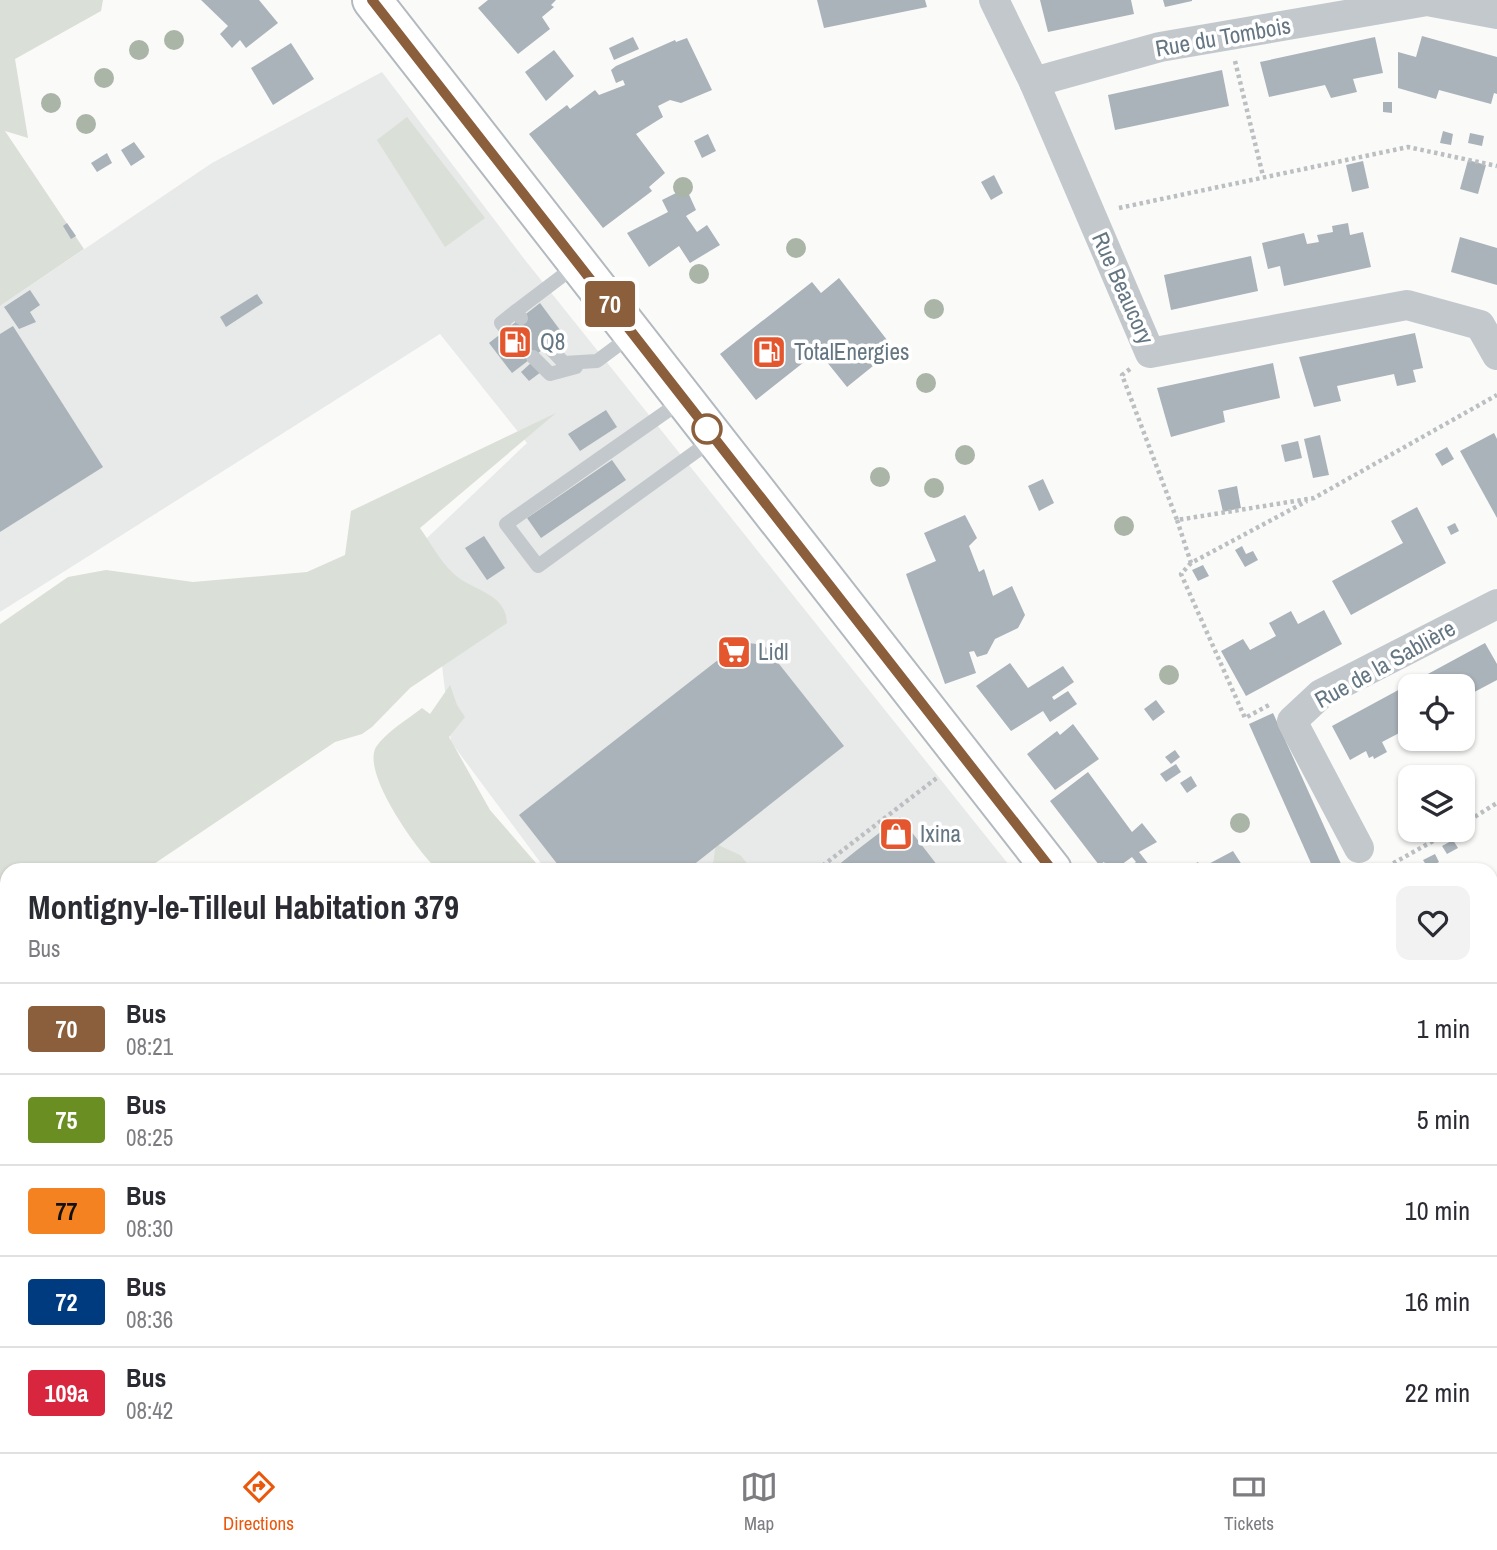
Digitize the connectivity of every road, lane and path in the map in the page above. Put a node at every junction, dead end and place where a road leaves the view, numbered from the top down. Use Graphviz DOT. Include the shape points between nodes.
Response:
graph roads {
  1 [pos="372,0"];
  2 [pos="994,0"];
  3 [pos="1497,14"];
  4 [pos="1229,35"];
  5 [pos="1034,82"];
  6 [pos="1497,166"];
  7 [pos="1263,176"];
  8 [pos="1091,214"];
  9 [pos="579,264"];
  10 [pos="1488,327"];
  11 [pos="506,329"];
  12 [pos="633,334"];
  13 [pos="548,346"];
  14 [pos="1150,353"];
  15 [pos="1497,355"];
  16 [pos="533,357"];
  17 [pos="597,360"];
  18 [pos="1497,395"];
  19 [pos="684,399"];
  20 [pos="715,439"];
  21 [pos="1314,498"];
  22 [pos="1177,520"];
  23 [pos="1191,563"];
  24 [pos="1497,604"];
  25 [pos="1298,716"];
  26 [pos="964,757"];
  27 [pos="1497,803"];
  28 [pos="1475,817"];
  29 [pos="1431,842"];
  30 [pos="1359,848"];
  31 [pos="826,863"];
  32 [pos="1047,863"];
  33 [pos="1394,863"];
  1 -- 9 [label="main road"];
  2 -- 5 [label="street, Rue Beaucory"];
  3 -- 4 [label="street, Rue du Tombois" via="1427,1"];
  4 -- 5 [label="street, Rue du Tombois" via="1160,47"];
  4 -- 7 [label="path"];
  5 -- 8 [label="street, Rue Beaucory"];
  6 -- 7 [label="path" via="1408,147"];
  7 -- 8 [label="path"];
  8 -- 14 [label="street, Rue Beaucory"];
  9 -- 11 [label="lane" via="519,314 501,323"];
  9 -- 12 [label="main road"];
  10 -- 14 [label="street, Rue Beaucory" via="1407,305"];
  10 -- 15 [label="street, Rue Beaucory"];
  12 -- 17 [label="lane"];
  12 -- 19 [label="main road"];
  13 -- 17 [label="lane" via="565,363"];
  14 -- 22 [label="path" via="1122,375"];
  16 -- 17 [label="lane" via="550,374"];
  18 -- 21 [label="path"];
  19 -- 20 [label="main road"];
  19 -- 20 [label="lane" via="506,524 538,566"];
  20 -- 26 [label="main road"];
  21 -- 22 [label="path"];
  21 -- 23 [label="path"];
  22 -- 23 [label="path"];
  23 -- 25 [label="path" via="1181,574 1245,718 1279,700"];
  24 -- 25 [label="street, Rue de la Sablière" via="1321,694"];
  25 -- 30 [label="street, Rue de la Sablière" via="1292,721"];
  26 -- 31 [label="path"];
  26 -- 32 [label="main road"];
  27 -- 28 [label="path"];
  29 -- 33 [label="path"];
}
